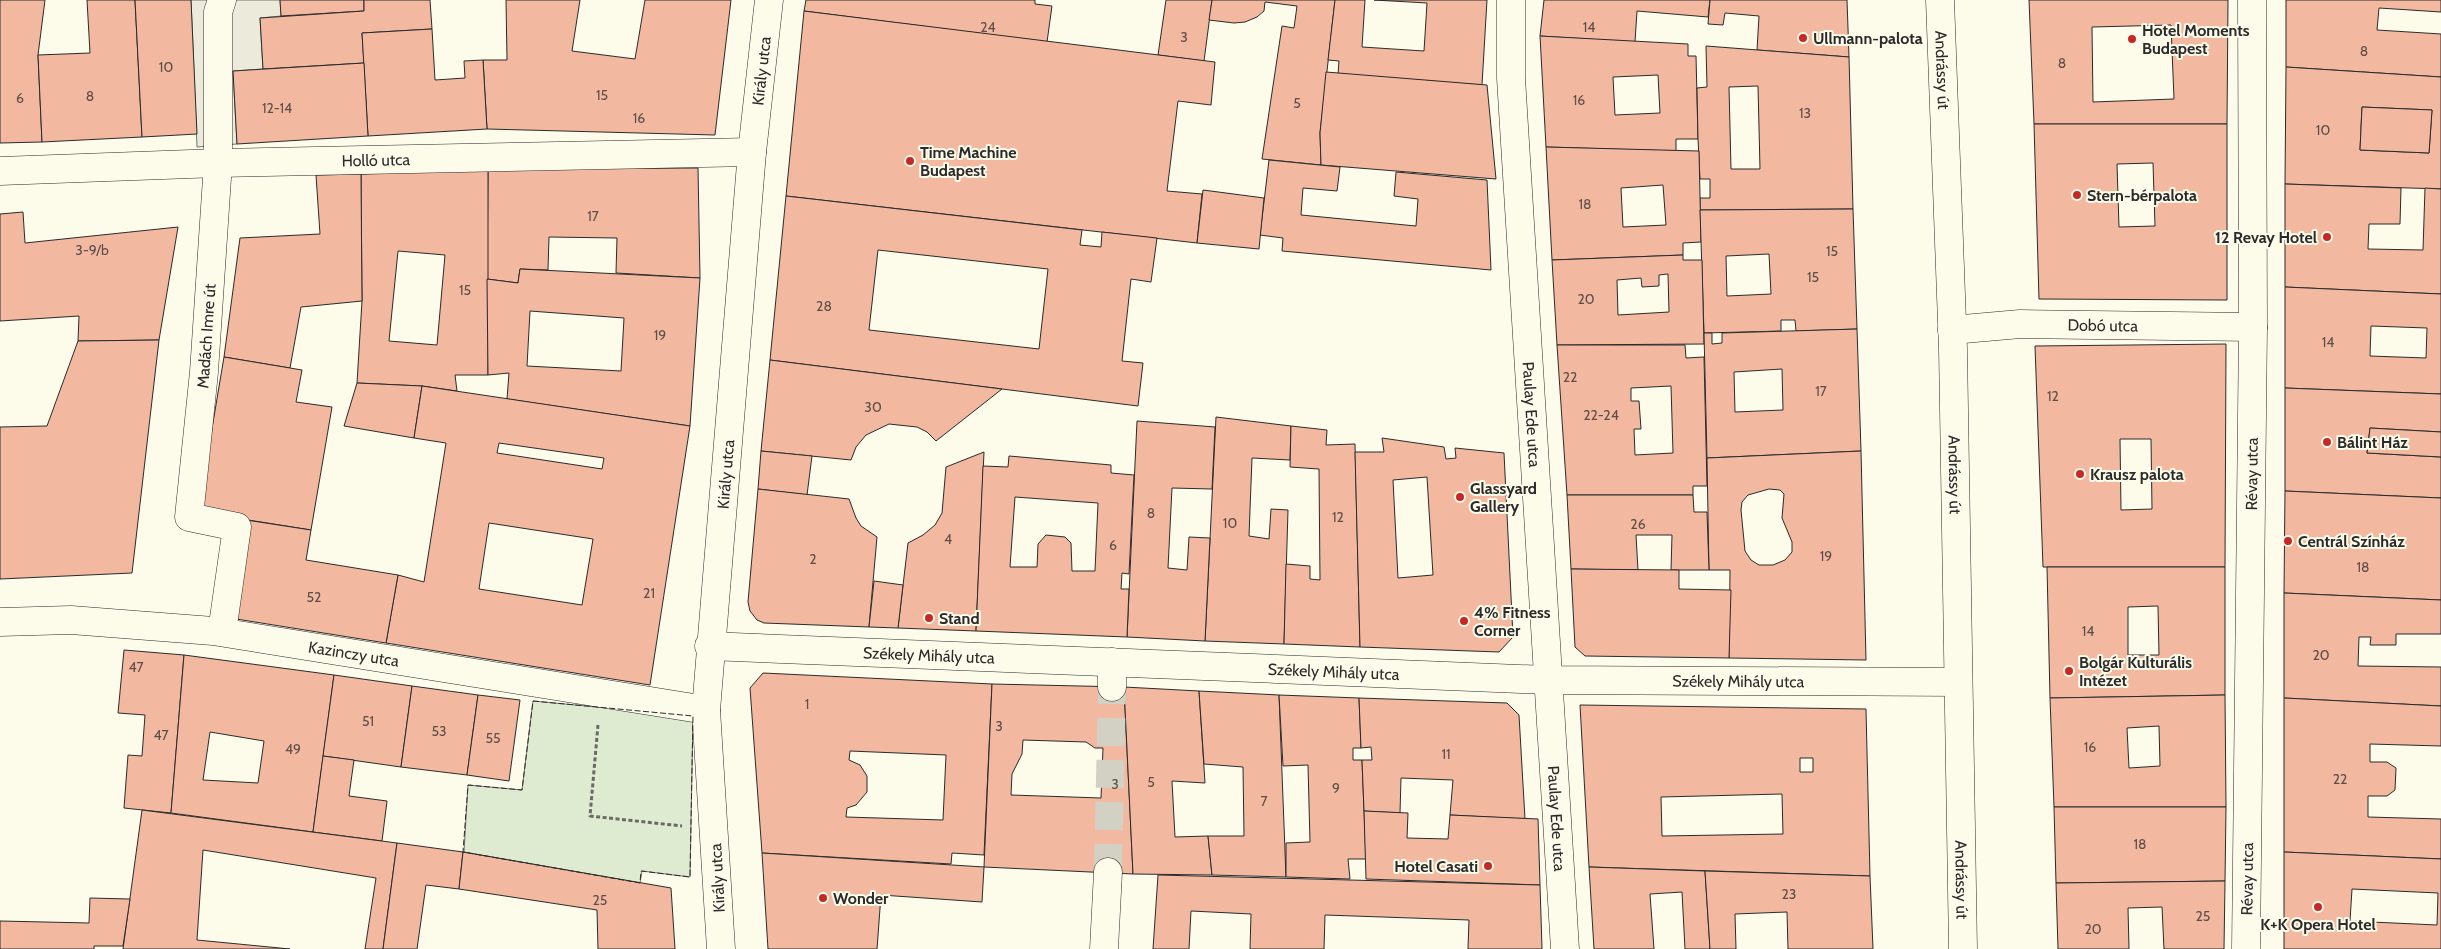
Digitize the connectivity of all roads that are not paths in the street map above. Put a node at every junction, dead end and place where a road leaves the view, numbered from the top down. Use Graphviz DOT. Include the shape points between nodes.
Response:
graph roads {
  1 [pos="222,0"];
  2 [pos="769,0"];
  3 [pos="1511,0"];
  4 [pos="1940,0"];
  5 [pos="2252,0"];
  6 [pos="752,152"];
  7 [pos="218,163"];
  8 [pos="0,172"];
  9 [pos="2253,327"];
  10 [pos="1952,330"];
  11 [pos="0,622"];
  12 [pos="222,632"];
  13 [pos="709,646"];
  14 [pos="1547,680"];
  15 [pos="1958,682"];
  16 [pos="706,710"];
  17 [pos="1108,872"];
  18 [pos="721,949"];
  19 [pos="1104,949"];
  20 [pos="1565,949"];
  21 [pos="1962,949"];
  22 [pos="2246,949"];
  1 -- 7 [label="street, Madách Imre út" via="218,12"];
  2 -- 6 [label="street, Király utca"];
  3 -- 14 [label="street, Paulay Ede utca" via="1511,78"];
  4 -- 10 [label="street, Andrássy út"];
  5 -- 9 [label="street, Révay utca"];
  6 -- 7 [label="street, Holló utca"];
  6 -- 13 [label="street, Király utca"];
  7 -- 8 [label="street, Holló utca"];
  7 -- 12 [label="street, Madách Imre út" via="204,372 189,517 237,527"];
  9 -- 10 [label="street, Dobó utca" via="2020,324"];
  9 -- 22 [label="street, Révay utca"];
  10 -- 15 [label="street, Andrássy út"];
  11 -- 12 [label="street, Kazinczy utca" via="71,620"];
  12 -- 16 [label="street, Kazinczy utca"];
  13 -- 14 [label="street, Székely Mihály utca" via="1112,675"];
  13 -- 16 [label="street, Király utca"];
  14 -- 15 [label="street, Székely Mihály utca"];
  14 -- 20 [label="street, Paulay Ede utca"];
  15 -- 21 [label="street, Andrássy út"];
  16 -- 18 [label="street, Király utca"];
  17 -- 19 [label="street"];
}
